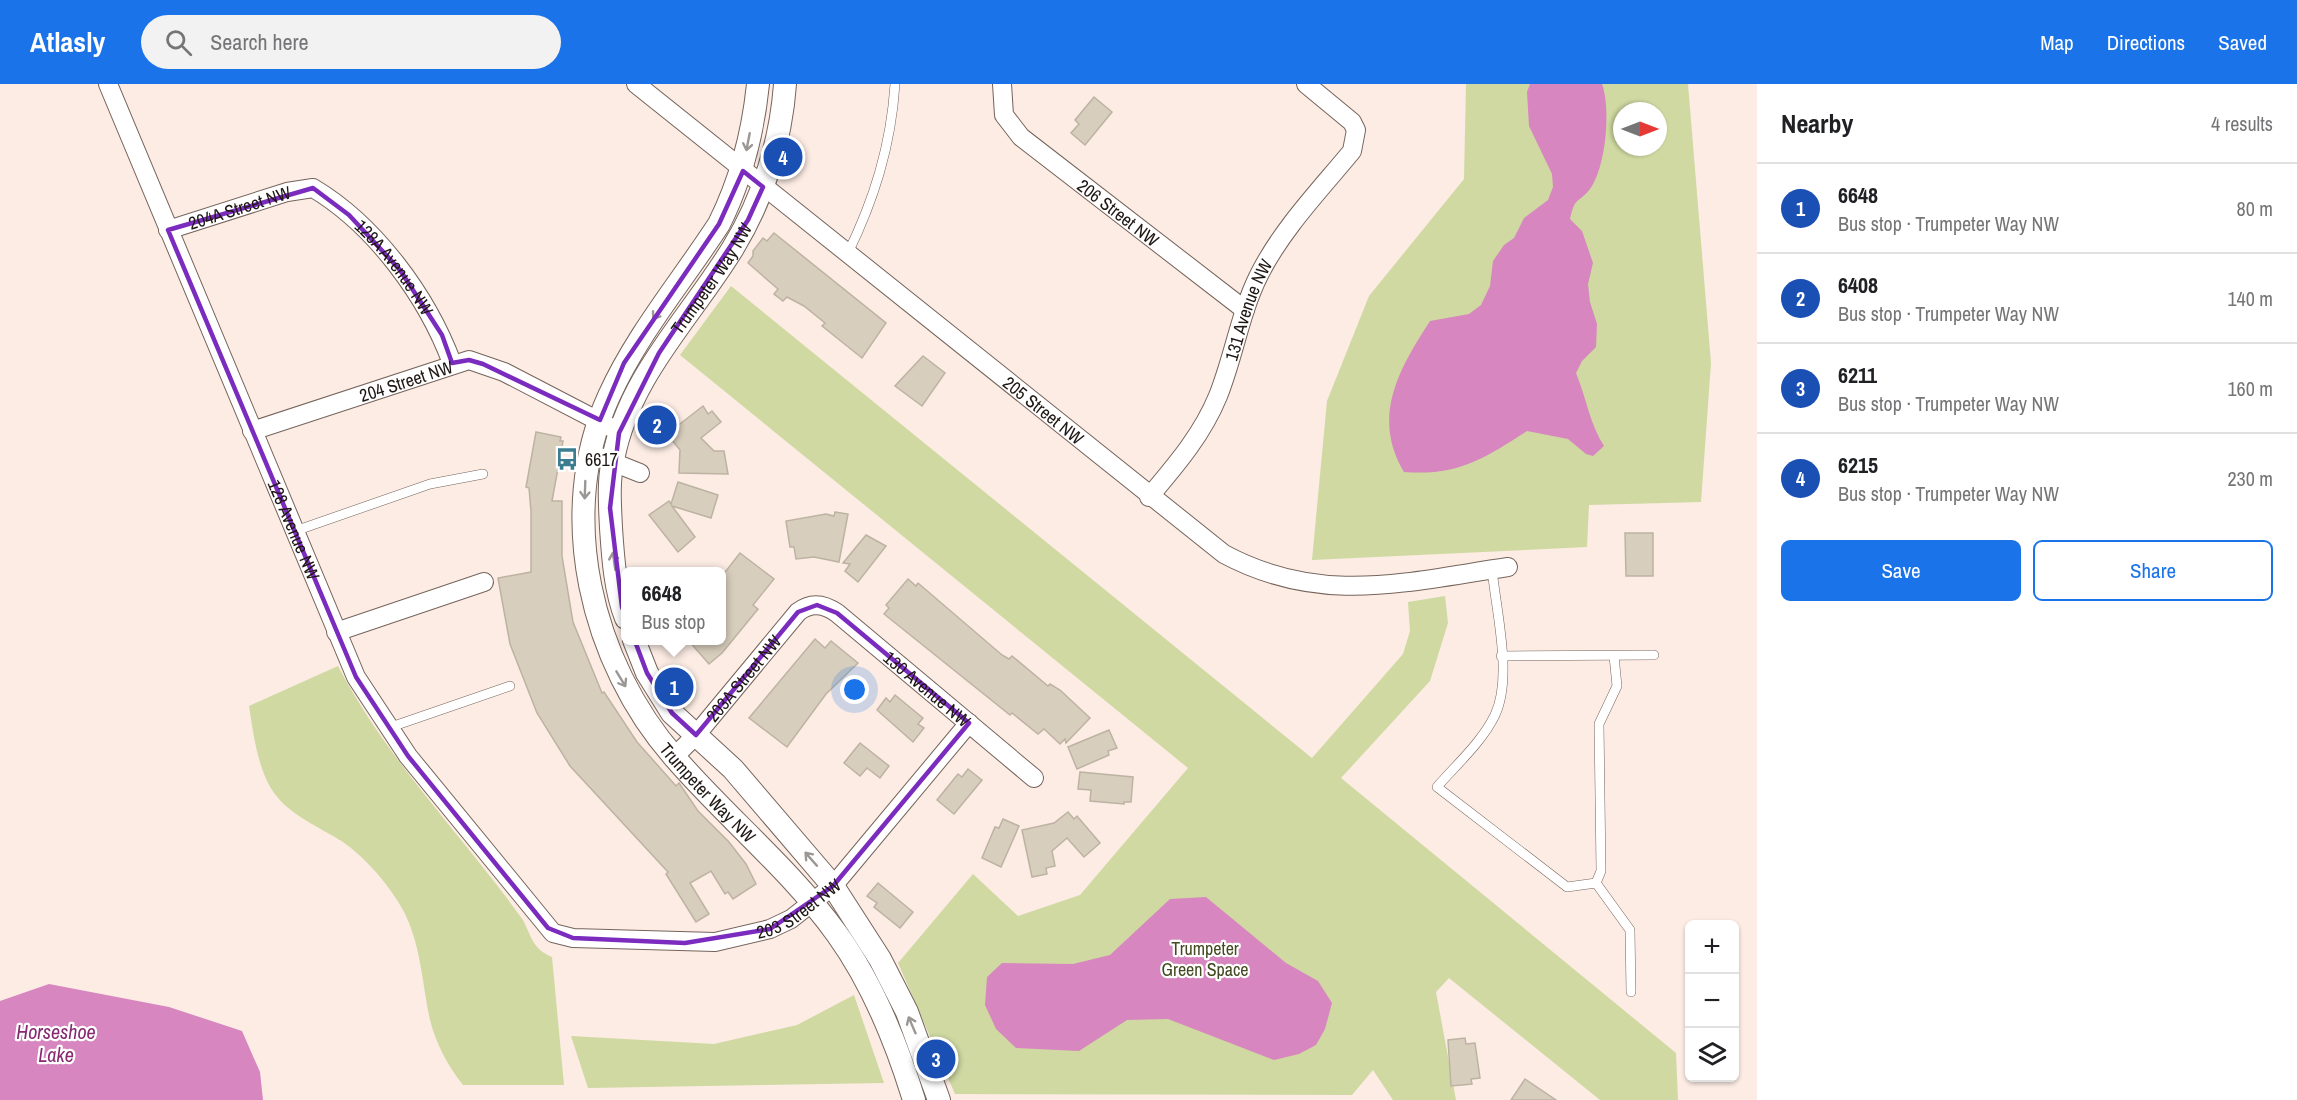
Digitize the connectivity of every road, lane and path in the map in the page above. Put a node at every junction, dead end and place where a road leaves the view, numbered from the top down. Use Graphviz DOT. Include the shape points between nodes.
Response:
graph roads {
  1 [pos="108,84"];
  2 [pos="758,84"];
  3 [pos="785,84"];
  4 [pos="895,84"];
  5 [pos="1002,84"];
  6 [pos="1306,84"];
  7 [pos="644,86"];
  8 [pos="743,171"];
  9 [pos="763,187"];
  10 [pos="313,188"];
  11 [pos="168,230"];
  12 [pos="847,255"];
  13 [pos="1245,310"];
  14 [pos="452,363"];
  15 [pos="600,420"];
  16 [pos="252,431"];
  17 [pos="619,433"];
  18 [pos="590,452"];
  19 [pos="612,462"];
  20 [pos="640,473"];
  21 [pos="483,474"];
  22 [pos="1149,497"];
  23 [pos="295,531"];
  24 [pos="1500,568"];
  25 [pos="484,582"];
  26 [pos="621,595"];
  27 [pos="817,605"];
  28 [pos="336,632"];
  29 [pos="636,645"];
  30 [pos="1654,655"];
  31 [pos="1501,656"];
  32 [pos="1614,656"];
  33 [pos="510,686"];
  34 [pos="969,723"];
  35 [pos="388,728"];
  36 [pos="696,735"];
  37 [pos="674,757"];
  38 [pos="1034,778"];
  39 [pos="1596,883"];
  40 [pos="833,886"];
  41 [pos="813,903"];
  42 [pos="553,933"];
  43 [pos="1631,992"];
  44 [pos="914,1100"];
  45 [pos="939,1100"];
  1 -- 11 [label="street, 128 Avenue NW"];
  2 -- 8 [label="street, Trumpeter Way NW, one-way"];
  3 -- 9 [label="street, Trumpeter Way NW" via="778,134"];
  4 -- 12 [label="lane" via="884,164 867,215"];
  5 -- 13 [label="street, 206 Street NW" via="1002,105 1010,126"];
  6 -- 13 [label="street, 131 Avenue NW" via="1345,115 1356,130 1352,151 1279,240"];
  7 -- 8 [label="street, 205 Street NW"];
  8 -- 9 [label="street, 205 Street NW"];
  8 -- 15 [label="street, Trumpeter Way NW, one-way" via="719,224 624,363"];
  9 -- 12 [label="street, 205 Street NW"];
  9 -- 17 [label="street, Trumpeter Way NW" via="733,248 636,392"];
  10 -- 11 [label="street, 204A Street NW" via="287,192"];
  10 -- 14 [label="street, 128A Avenue NW" via="349,215 400,270 442,335"];
  11 -- 16 [label="street, 128 Avenue NW"];
  12 -- 22 [label="street, 205 Street NW"];
  13 -- 22 [label="street, 131 Avenue NW" via="1210,413 1190,447"];
  14 -- 15 [label="street, 204 Street NW" via="469,360 483,364"];
  14 -- 16 [label="street, 204 Street NW"];
  15 -- 17 [label="street, 204 Street NW"];
  15 -- 18 [label="street, Trumpeter Way NW"];
  16 -- 23 [label="street, 128 Avenue NW"];
  17 -- 19 [label="street, Trumpeter Way NW"];
  18 -- 19 [label="street"];
  18 -- 37 [label="street, Trumpeter Way NW, one-way" via="584,542 598,617 616,672"];
  19 -- 20 [label="street"];
  26 -- 19 [label="street, Trumpeter Way NW, one-way" via="613,558"];
  21 -- 23 [label="lane" via="430,484"];
  22 -- 24 [label="street, 205 Street NW" via="1224,554 1288,581 1361,586"];
  23 -- 28 [label="street, 128 Avenue NW"];
  24 -- 31 [label="lane"];
  25 -- 28 [label="street"];
  27 -- 34 [label="street, 130 Avenue NW" via="837,613"];
  27 -- 36 [label="street, 203A Street NW" via="798,612"];
  28 -- 35 [label="street, 128 Avenue NW" via="356,676"];
  29 -- 36 [label="street, Trumpeter Way NW" via="647,673 672,713"];
  30 -- 32 [label="lane"];
  31 -- 32 [label="lane"];
  31 -- 39 [label="lane" via="1503,679 1495,714 1437,788 1559,883 1567,887"];
  32 -- 39 [label="lane" via="1615,696 1599,724 1602,860"];
  33 -- 35 [label="lane"];
  34 -- 38 [label="street, 130 Avenue NW"];
  34 -- 40 [label="street, 203 Street NW"];
  35 -- 42 [label="street, 128 Avenue NW"];
  36 -- 37 [label="street, 203A Street NW"];
  40 -- 36 [label="street, Trumpeter Way NW, one-way" via="733,769"];
  37 -- 41 [label="street, Trumpeter Way NW"];
  39 -- 43 [label="lane" via="1630,930"];
  40 -- 41 [label="street, 203 Street NW"];
  45 -- 40 [label="street, Trumpeter Way NW, one-way" via="907,1012 880,958"];
  41 -- 42 [label="street, 203 Street NW" via="770,929 715,942 573,938"];
  41 -- 44 [label="street, Trumpeter Way NW" via="839,937 888,1020"];
}
